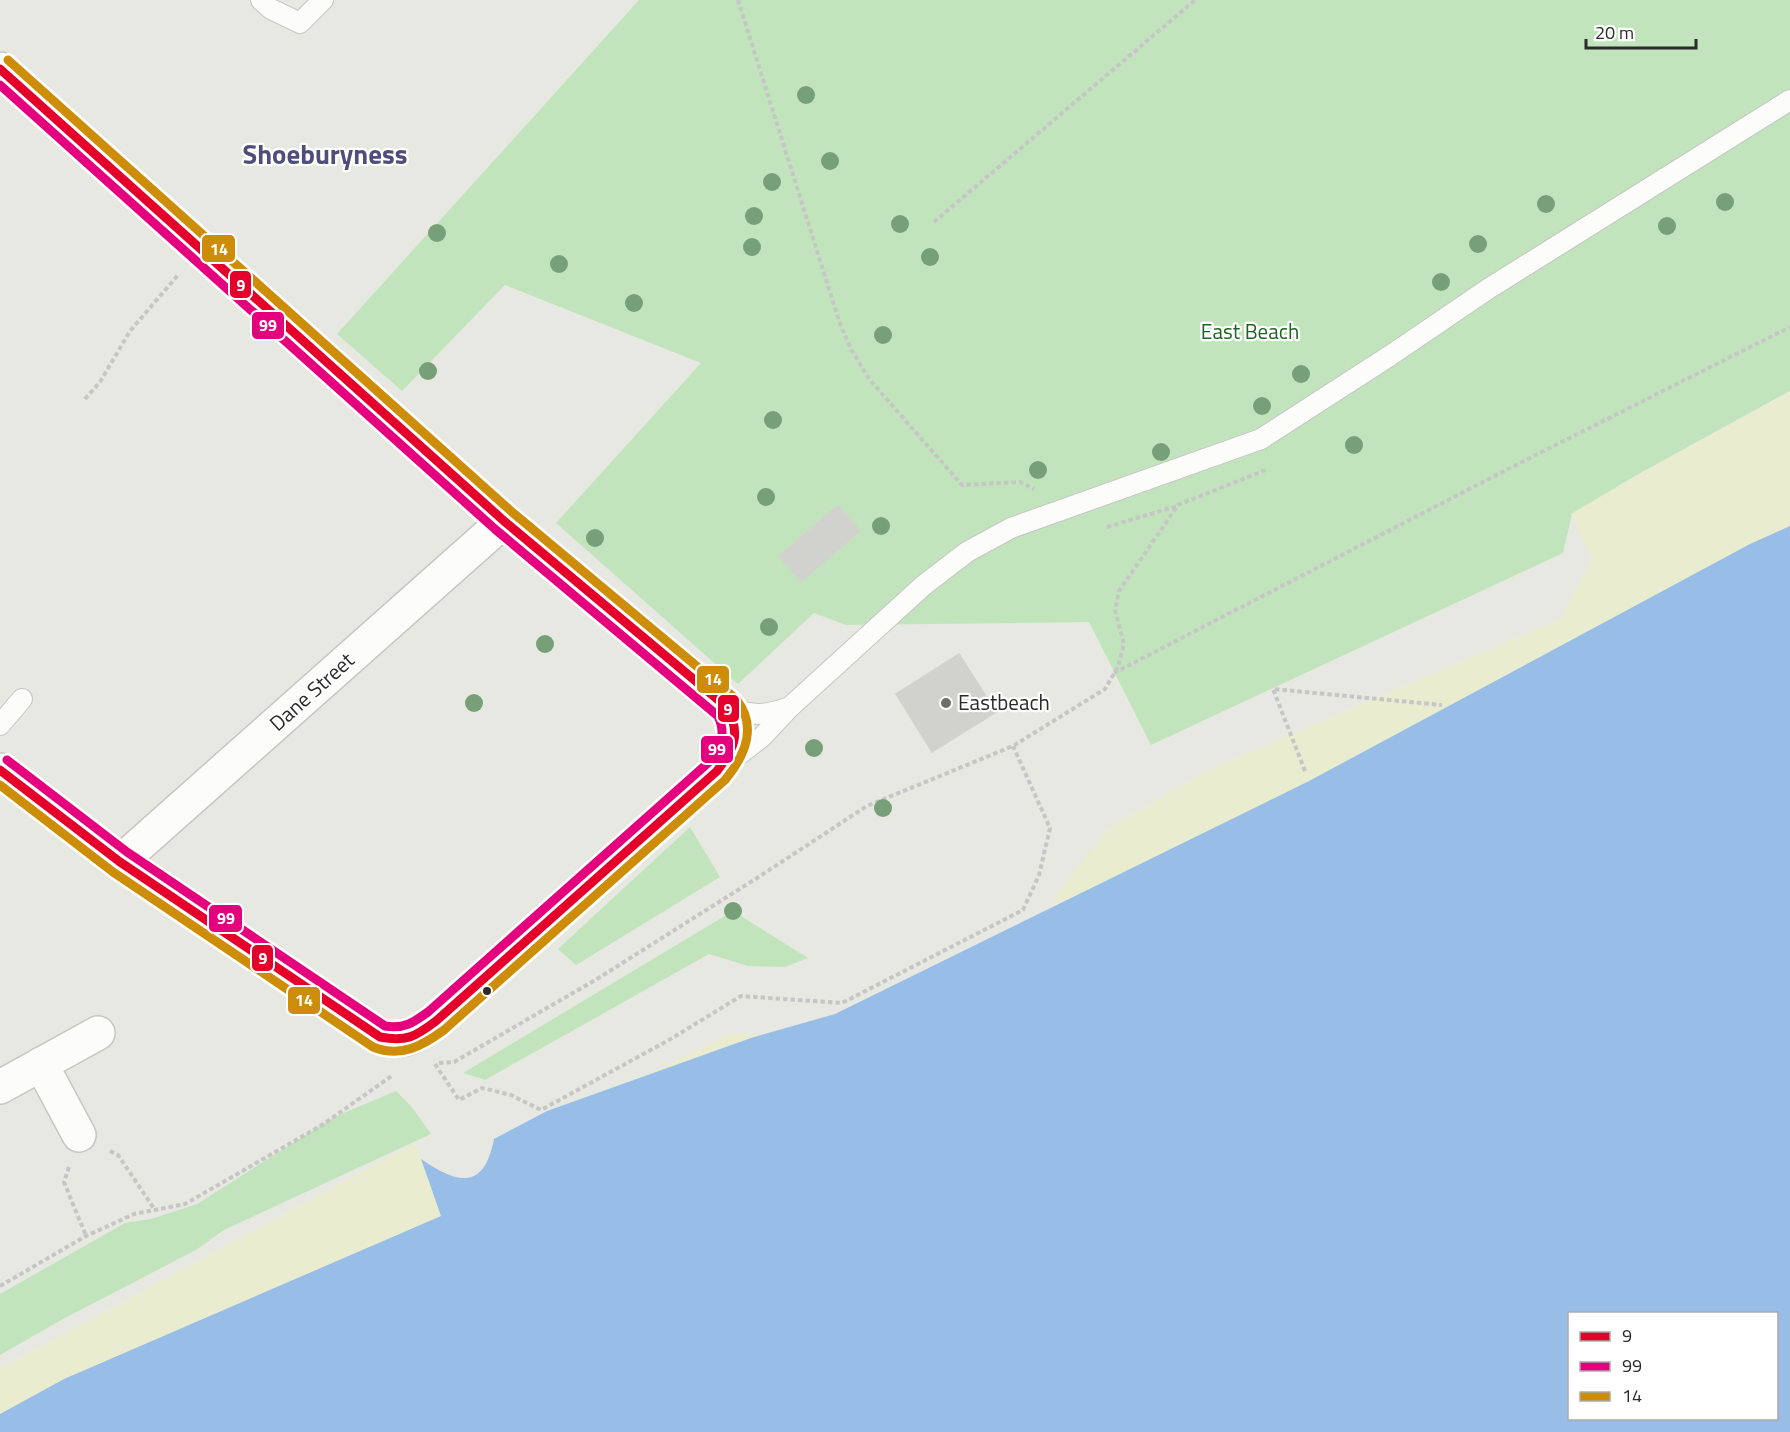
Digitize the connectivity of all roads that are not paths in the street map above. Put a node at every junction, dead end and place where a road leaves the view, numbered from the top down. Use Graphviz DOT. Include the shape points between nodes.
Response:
graph roads {
  1 [pos="261,0"];
  2 [pos="323,0"];
  3 [pos="0,69"];
  4 [pos="1790,100"];
  5 [pos="504,521"];
  6 [pos="22,699"];
  7 [pos="790,707"];
  8 [pos="729,708"];
  9 [pos="0,726"];
  10 [pos="0,770"];
  11 [pos="717,771"];
  12 [pos="120,862"];
  13 [pos="98,1033"];
  14 [pos="41,1064"];
  15 [pos="0,1087"];
  16 [pos="79,1135"];
  1 -- 2 [label="lane" via="300,22"];
  3 -- 5 [label="street"];
  4 -- 7 [label="lane" via="1488,289 1261,439 1011,528 967,552 924,585"];
  5 -- 8 [label="street"];
  5 -- 12 [label="street, Dane Street"];
  6 -- 9 [label="lane"];
  7 -- 8 [label="lane" via="750,715"];
  7 -- 11 [label="lane" via="762,738"];
  8 -- 11 [label="street" via="737,725 733,750"];
  10 -- 12 [label="street"];
  11 -- 12 [label="street" via="436,1021 413,1037 399,1041 380,1037"];
  13 -- 14 [label="street"];
  14 -- 15 [label="street"];
  14 -- 16 [label="street"];
}
